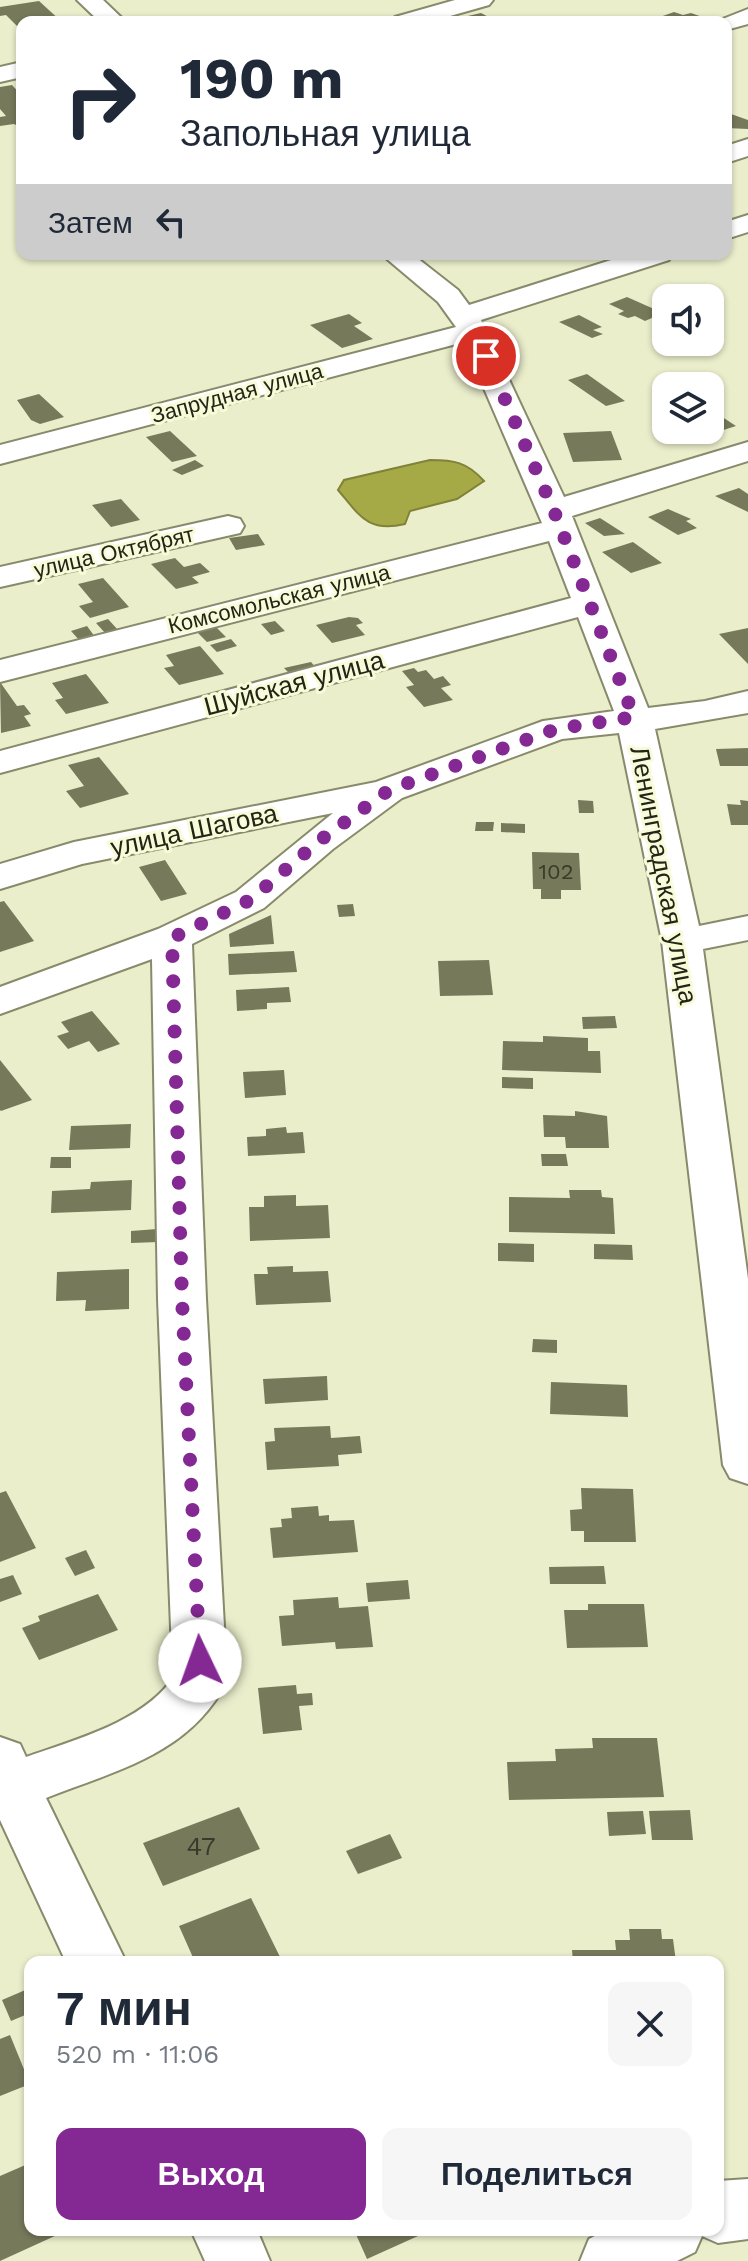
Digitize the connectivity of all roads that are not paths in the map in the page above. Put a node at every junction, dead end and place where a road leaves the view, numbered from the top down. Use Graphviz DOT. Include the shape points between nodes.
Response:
graph roads {
  1 [pos="89,0"];
  2 [pos="481,0"];
  3 [pos="107,16"];
  4 [pos="424,16"];
  5 [pos="403,260"];
  6 [pos="643,260"];
  7 [pos="470,323"];
  8 [pos="748,451"];
  9 [pos="0,455"];
  10 [pos="557,520"];
  11 [pos="228,526"];
  12 [pos="0,577"];
  13 [pos="589,604"];
  14 [pos="0,671"];
  15 [pos="748,702"];
  16 [pos="634,717"];
  17 [pos="0,762"];
  18 [pos="389,790"];
  19 [pos="0,877"];
  20 [pos="748,928"];
  21 [pos="172,938"];
  22 [pos="682,941"];
  23 [pos="0,1001"];
  24 [pos="748,1465"];
  25 [pos="6,1773"];
  26 [pos="93,1956"];
  27 [pos="748,2209"];
  28 [pos="724,2211"];
  29 [pos="226,2236"];
  30 [pos="660,2236"];
  31 [pos="238,2261"];
  32 [pos="612,2261"];
  1 -- 3 [label="street"];
  2 -- 4 [label="street"];
  5 -- 7 [label="street, Ленинградская улица" via="448,296"];
  6 -- 7 [label="street, Запрудная улица"];
  7 -- 9 [label="street, Запрудная улица"];
  7 -- 10 [label="street, Ленинградская улица"];
  8 -- 10 [label="street, Комсомольская улица"];
  10 -- 13 [label="street, Ленинградская улица"];
  10 -- 14 [label="street, Комсомольская улица"];
  11 -- 12 [label="street, улица Октябрят"];
  13 -- 16 [label="street, Ленинградская улица"];
  13 -- 17 [label="street, Шуйская улица"];
  15 -- 16 [label="street" via="705,712"];
  16 -- 18 [label="street" via="556,729"];
  16 -- 22 [label="street, Ленинградская улица"];
  18 -- 19 [label="street, улица Шагова" via="74,854"];
  18 -- 21 [label="street" via="250,900"];
  20 -- 22 [label="street"];
  21 -- 23 [label="street"];
  21 -- 25 [label="street" via="200,1681 193,1697 156,1728"];
  22 -- 24 [label="street, Ленинградская улица"];
  25 -- 26 [label="street"];
  27 -- 28 [label="street"];
  29 -- 31 [label="street"];
  30 -- 32 [label="street"];
}
